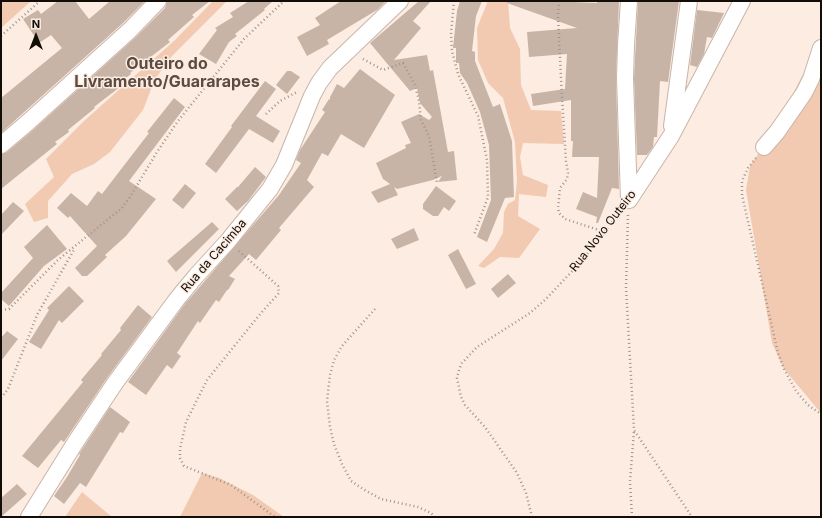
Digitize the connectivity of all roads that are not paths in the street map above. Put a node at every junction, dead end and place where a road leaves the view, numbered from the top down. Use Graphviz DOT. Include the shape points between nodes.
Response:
graph roads {
  1 [pos="158,1"];
  2 [pos="400,1"];
  3 [pos="629,1"];
  4 [pos="688,1"];
  5 [pos="742,1"];
  6 [pos="821,48"];
  7 [pos="671,136"];
  8 [pos="1,145"];
  9 [pos="764,147"];
  10 [pos="29,517"];
  1 -- 8 [label="street" via="130,30"];
  2 -- 10 [label="street, Rua da Cacimba" via="330,68 319,83 284,165 270,189 177,299 115,383"];
  3 -- 7 [label="street, Rua Novo Outeiro" via="625,78 629,200"];
  4 -- 7 [label="street"];
  5 -- 7 [label="street, Rua Novo Outeiro"];
  6 -- 9 [label="street" via="804,93"];
}
